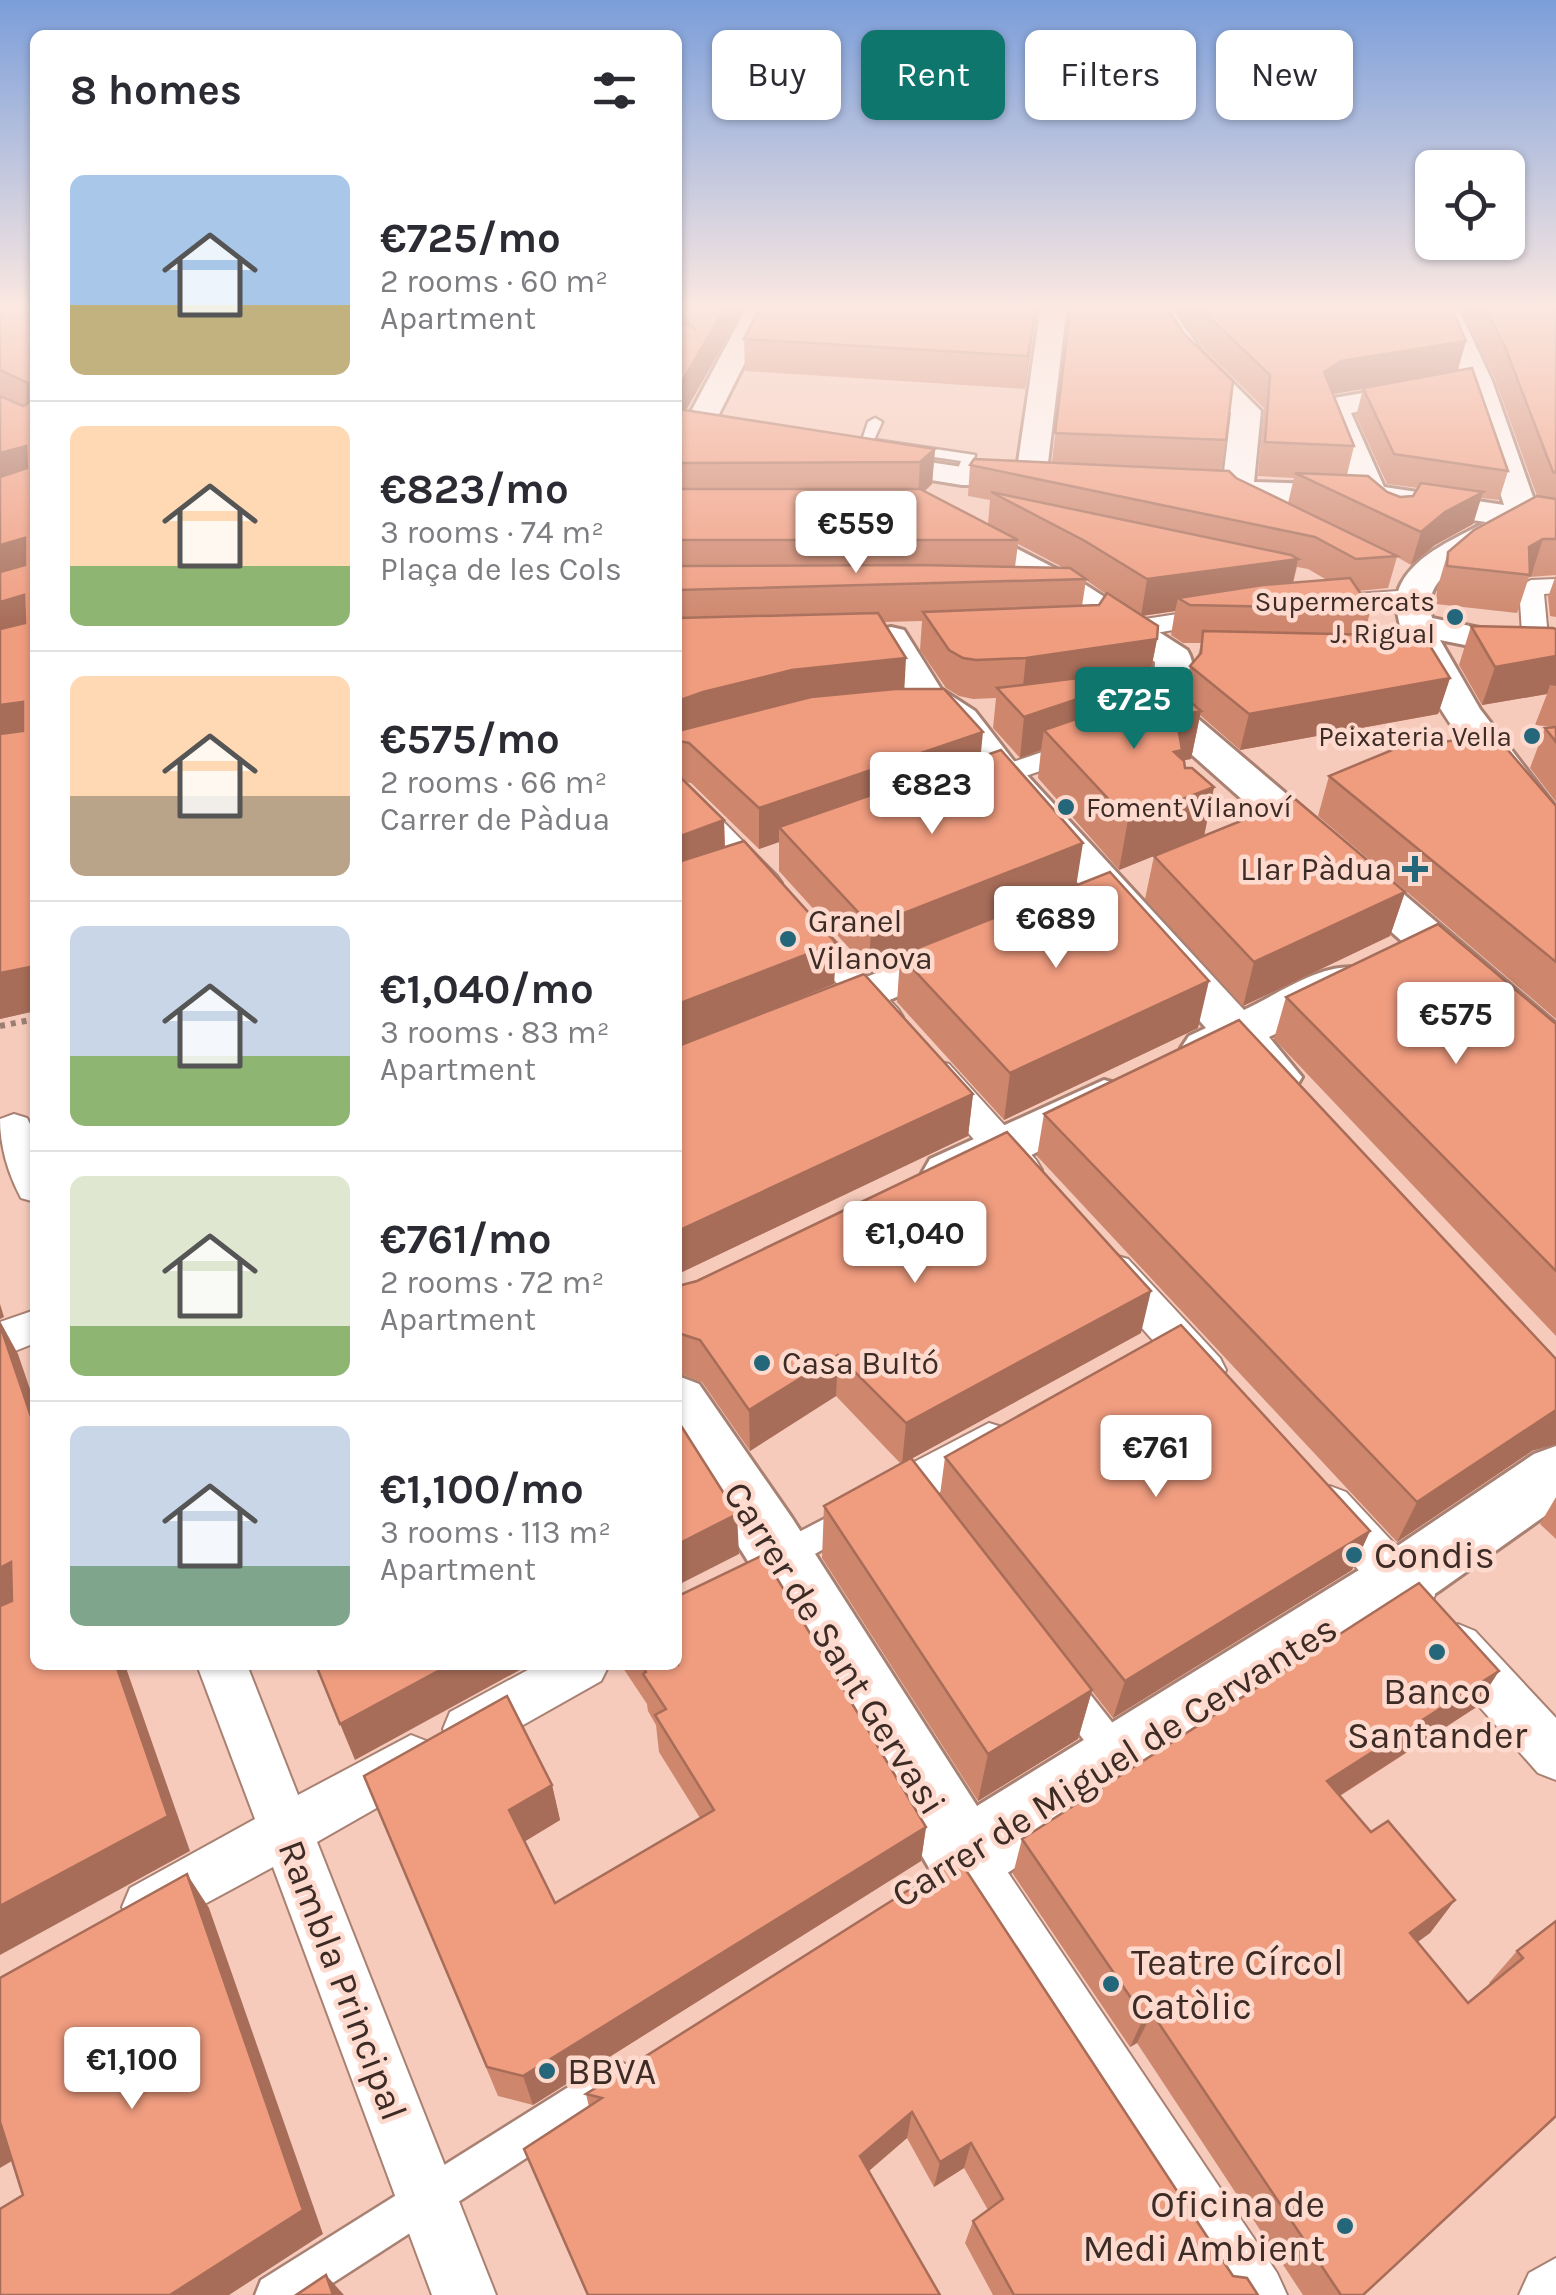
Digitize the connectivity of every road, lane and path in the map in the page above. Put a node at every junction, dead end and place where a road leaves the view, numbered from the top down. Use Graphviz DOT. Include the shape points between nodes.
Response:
graph roads {
  1 [pos="1042,412"];
  2 [pos="1246,412"];
  3 [pos="1336,412"];
  4 [pos="1489,412"];
  5 [pos="876,422"];
  6 [pos="686,432"];
  7 [pos="732,440"];
  8 [pos="826,455"];
  9 [pos="1032,478"];
  10 [pos="1068,480"];
  11 [pos="1161,486"];
  12 [pos="951,490"];
  13 [pos="1238,492"];
  14 [pos="1371,495"];
  15 [pos="1519,517"];
  16 [pos="1012,518"];
  17 [pos="1556,523"];
  18 [pos="1297,527"];
  19 [pos="1382,568"];
  20 [pos="1126,586"];
  21 [pos="1556,586"];
  22 [pos="1005,591"];
  23 [pos="1291,594"];
  24 [pos="1336,603"];
  25 [pos="1254,611"];
  26 [pos="1416,615"];
  27 [pos="1088,619"];
  28 [pos="852,639"];
  29 [pos="1547,653"];
  30 [pos="1048,708"];
  31 [pos="896,712"];
  32 [pos="998,712"];
  33 [pos="1154,712"];
  34 [pos="947,713"];
  35 [pos="1109,739"];
  36 [pos="1015,781"];
  37 [pos="950,794"];
  38 [pos="682,797"];
  39 [pos="1293,819"];
  40 [pos="1556,835"];
  41 [pos="1246,838"];
  42 [pos="787,852"];
  43 [pos="737,871"];
  44 [pos="1160,874"];
  45 [pos="1112,894"];
  46 [pos="1064,912"];
  47 [pos="1008,934"];
  48 [pos="1429,940"];
  49 [pos="866,994"];
  50 [pos="30,1019"];
  51 [pos="0,1026"];
  52 [pos="1237,1034"];
  53 [pos="1556,1051"];
  54 [pos="682,1068"];
  55 [pos="1314,1117"];
  56 [pos="16,1126"];
  57 [pos="1002,1147"];
  58 [pos="30,1172"];
  59 [pos="1042,1191"];
  60 [pos="902,1195"];
  61 [pos="1082,1235"];
  62 [pos="30,1328"];
  63 [pos="0,1340"];
  64 [pos="1229,1396"];
  65 [pos="682,1409"];
  66 [pos="1031,1418"];
  67 [pos="1556,1473"];
  68 [pos="1308,1483"];
  69 [pos="900,1503"];
  70 [pos="764,1566"];
  71 [pos="1398,1580"];
  72 [pos="1048,1667"];
  73 [pos="224,1670"];
  74 [pos="575,1670"];
  75 [pos="1556,1755"];
  76 [pos="1118,1757"];
  77 [pos="286,1832"];
  78 [pos="948,1866"];
  79 [pos="111,1928"];
  80 [pos="647,2058"];
  81 [pos="426,2202"];
  82 [pos="276,2295"];
  83 [pos="464,2295"];
  84 [pos="1255,2295"];
  1 -- 9 [label="street"];
  2 -- 13 [label="street"];
  3 -- 14 [label="street"];
  4 -- 15 [label="street"];
  5 -- 12 [label="lane" via="865,444 970,458"];
  6 -- 7 [label="street"];
  8 -- 12 [label="street"];
  9 -- 10 [label="street"];
  9 -- 12 [label="street"];
  11 -- 13 [label="street"];
  12 -- 16 [label="street"];
  12 -- 27 [label="street" via="925,510"];
  13 -- 14 [label="street"];
  13 -- 18 [label="street"];
  14 -- 15 [label="street"];
  14 -- 26 [label="street"];
  15 -- 17 [label="street"];
  15 -- 26 [label="street"];
  19 -- 26 [label="street"];
  20 -- 27 [label="street"];
  21 -- 29 [label="street" via="1530,587"];
  22 -- 27 [label="street"];
  23 -- 24 [label="street"];
  24 -- 26 [label="street"];
  25 -- 27 [label="street"];
  26 -- 29 [label="street"];
  26 -- 40 [label="street" via="1418,641 1455,710"];
  27 -- 33 [label="street" via="1189,657"];
  28 -- 34 [label="street" via="909,638 926,697"];
  30 -- 33 [label="street"];
  31 -- 34 [label="street"];
  32 -- 34 [label="street"];
  33 -- 39 [label="street"];
  34 -- 36 [label="street" via="962,719"];
  35 -- 36 [label="street"];
  36 -- 37 [label="street"];
  36 -- 45 [label="street"];
  38 -- 43 [label="street"];
  39 -- 41 [label="street"];
  39 -- 48 [label="street"];
  42 -- 43 [label="street"];
  43 -- 49 [label="street" via="792,914"];
  44 -- 45 [label="street"];
  45 -- 46 [label="street"];
  45 -- 52 [label="street"];
  47 -- 49 [label="street"];
  48 -- 52 [label="street"];
  48 -- 53 [label="street"];
  49 -- 54 [label="street"];
  49 -- 57 [label="street"];
  50 -- 51 [label="path"];
  52 -- 55 [label="street"];
  52 -- 57 [label="street"];
  56 -- 58 [label="street"];
  57 -- 59 [label="street"];
  57 -- 60 [label="street"];
  61 -- 64 [label="street" via="1161,1346"];
  62 -- 63 [label="street"];
  65 -- 70 [label="street, Carrer de Sant Gervasi"];
  66 -- 69 [label="street"];
  67 -- 71 [label="street, Carrer de Miguel de Cervantes"];
  68 -- 71 [label="street"];
  69 -- 70 [label="lane"];
  70 -- 78 [label="street, Carrer de Sant Gervasi"];
  71 -- 75 [label="street"];
  71 -- 76 [label="street, Carrer de Miguel de Cervantes"];
  72 -- 76 [label="lane"];
  73 -- 77 [label="street, Rambla Principal"];
  74 -- 77 [label="street"];
  76 -- 78 [label="street, Carrer de Miguel de Cervantes"];
  77 -- 79 [label="street"];
  77 -- 81 [label="street, Rambla Principal"];
  78 -- 84 [label="street, Carrer de Sant Gervasi"];
  80 -- 81 [label="lane"];
  81 -- 82 [label="lane"];
  81 -- 83 [label="street, Rambla Principal"];
}
